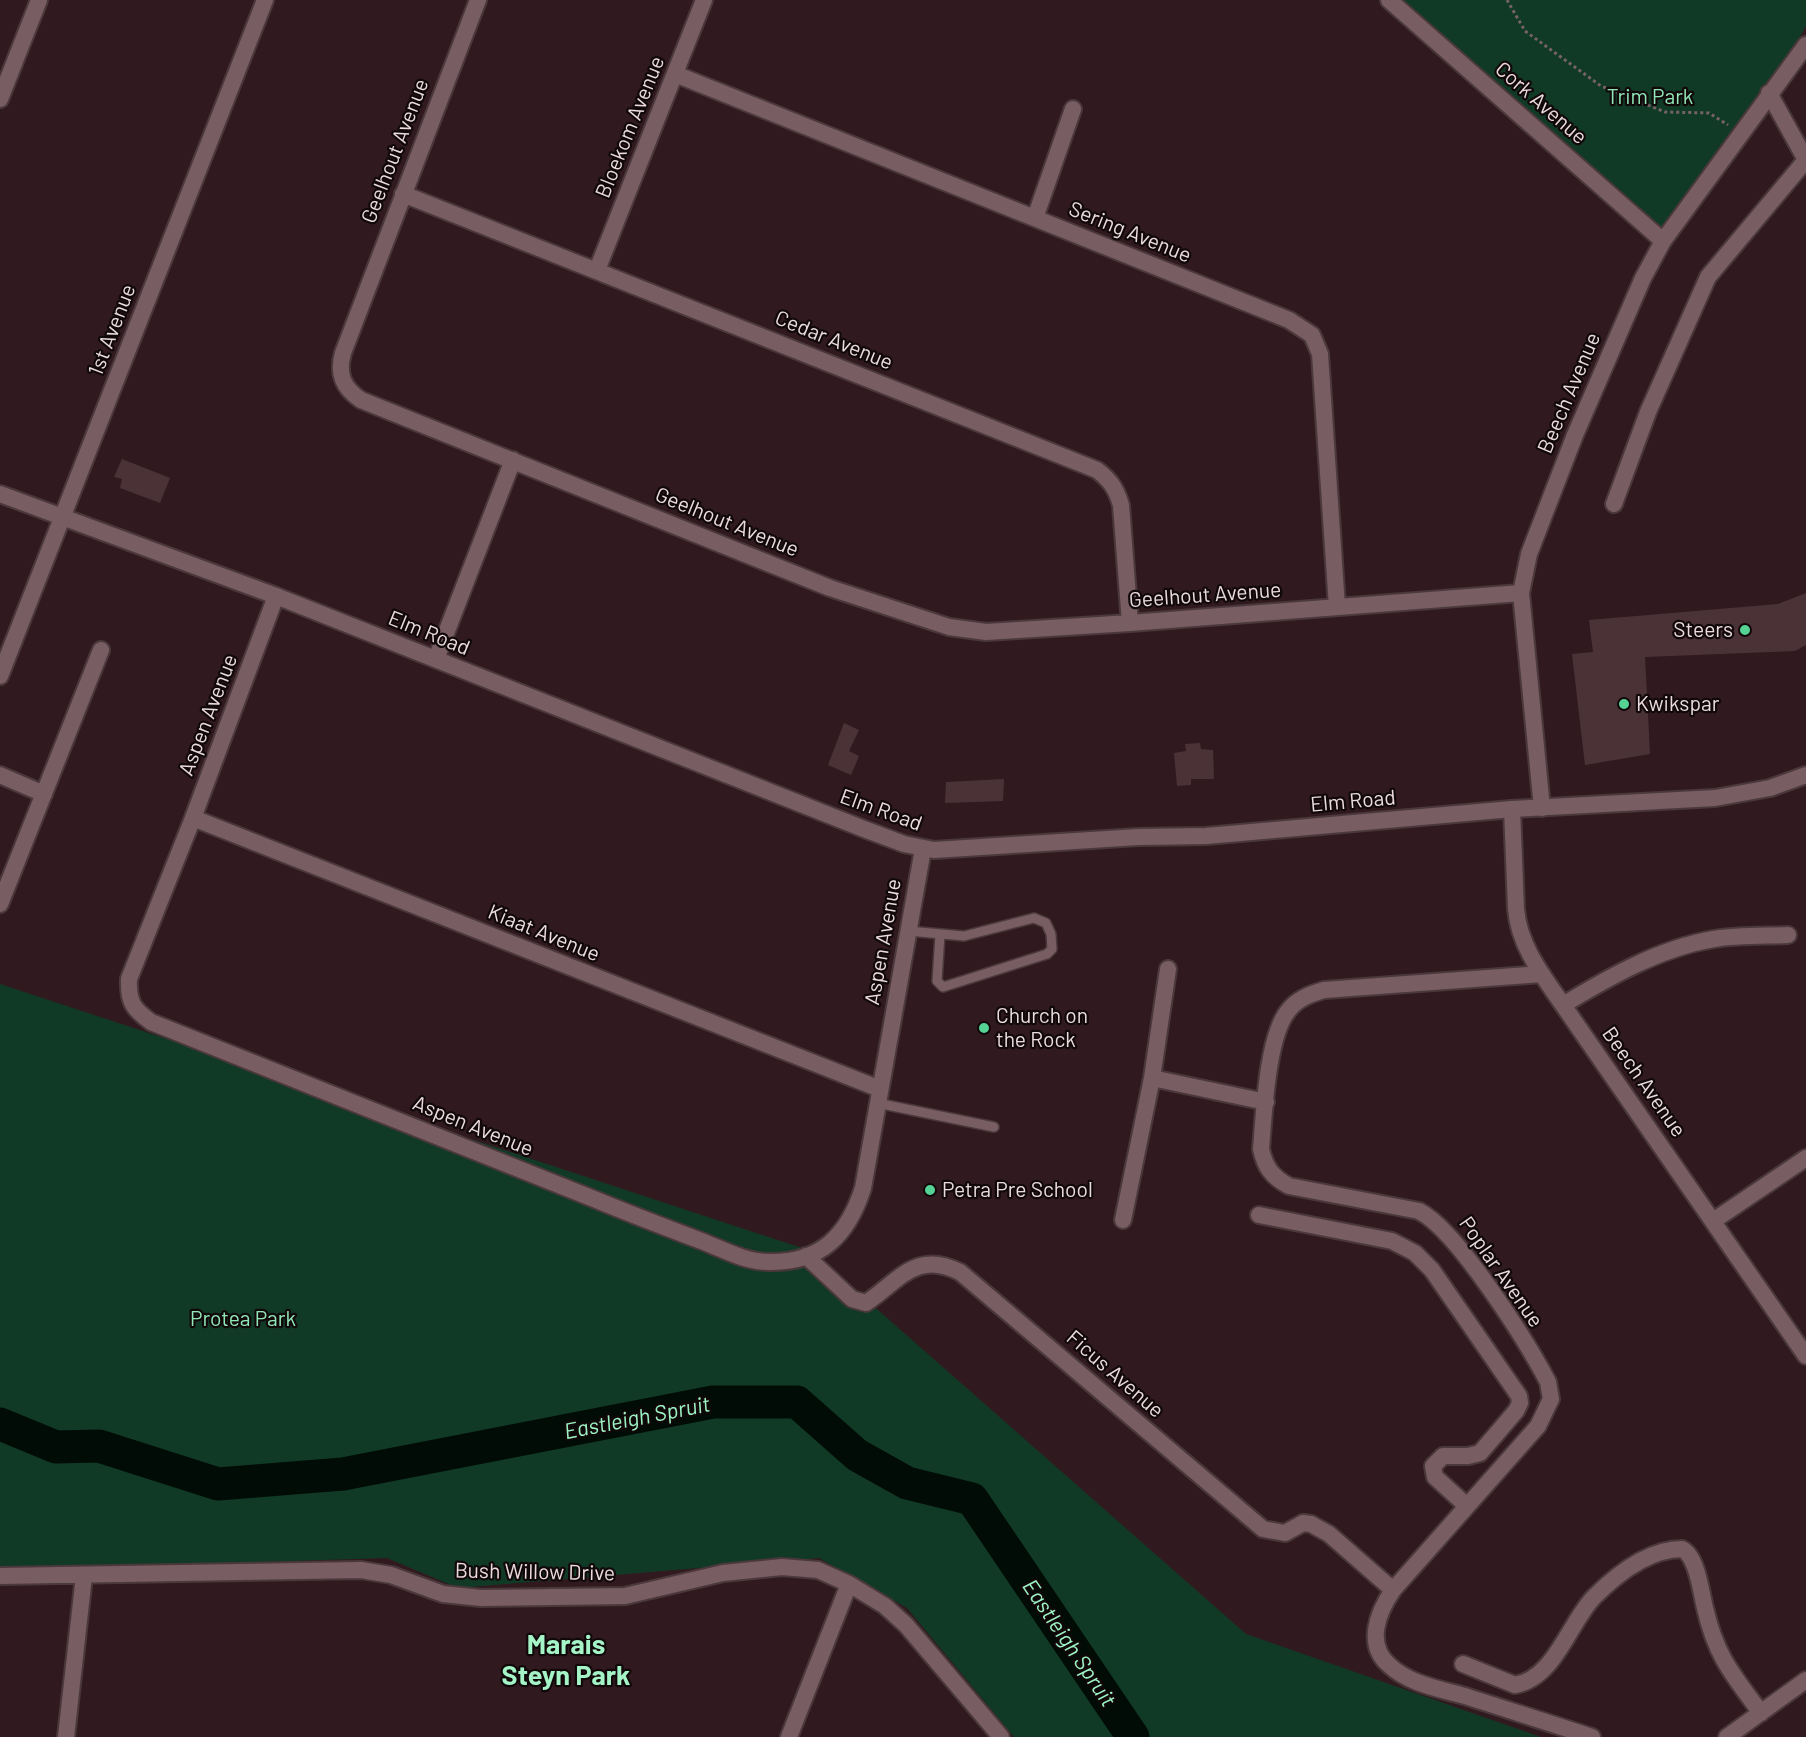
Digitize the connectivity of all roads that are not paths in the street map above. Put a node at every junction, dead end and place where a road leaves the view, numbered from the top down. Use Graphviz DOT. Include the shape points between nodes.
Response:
graph roads {
  1 [pos="39,0"];
  2 [pos="265,0"];
  3 [pos="478,0"];
  4 [pos="704,0"];
  5 [pos="1389,0"];
  6 [pos="1806,45"];
  7 [pos="675,74"];
  8 [pos="1769,93"];
  9 [pos="0,99"];
  10 [pos="1073,109"];
  11 [pos="1806,160"];
  12 [pos="403,194"];
  13 [pos="1035,218"];
  14 [pos="1663,241"];
  15 [pos="597,270"];
  16 [pos="513,460"];
  17 [pos="0,494"];
  18 [pos="1614,504"];
  19 [pos="63,517"];
  20 [pos="1521,593"];
  21 [pos="276,596"];
  22 [pos="1337,607"];
  23 [pos="1130,623"];
  24 [pos="101,650"];
  25 [pos="436,659"];
  26 [pos="0,676"];
  27 [pos="0,775"];
  28 [pos="1806,775"];
  29 [pos="44,794"];
  30 [pos="1542,808"];
  31 [pos="1512,809"];
  32 [pos="193,818"];
  33 [pos="923,849"];
  34 [pos="0,904"];
  35 [pos="908,931"];
  36 [pos="940,934"];
  37 [pos="1788,935"];
  38 [pos="1168,969"];
  39 [pos="1542,974"];
  40 [pos="1563,1005"];
  41 [pos="1152,1078"];
  42 [pos="879,1096"];
  43 [pos="1266,1102"];
  44 [pos="994,1127"];
  45 [pos="1806,1158"];
  46 [pos="1258,1215"];
  47 [pos="1123,1220"];
  48 [pos="1713,1221"];
  49 [pos="806,1257"];
  50 [pos="1806,1356"];
  51 [pos="1467,1506"];
  52 [pos="0,1576"];
  53 [pos="84,1576"];
  54 [pos="849,1584"];
  55 [pos="1393,1590"];
  56 [pos="1463,1664"];
  57 [pos="1806,1680"];
  58 [pos="1761,1713"];
  59 [pos="66,1737"];
  60 [pos="789,1737"];
  61 [pos="1001,1737"];
  62 [pos="1592,1737"];
  63 [pos="1728,1737"];
  1 -- 9 [label="street"];
  2 -- 19 [label="street, 1st Avenue"];
  3 -- 12 [label="street, Geelhout Avenue"];
  4 -- 7 [label="street, Bloekom Avenue"];
  5 -- 14 [label="street, Cork Avenue"];
  6 -- 8 [label="street, Beech Avenue"];
  7 -- 13 [label="street, Sering Avenue"];
  7 -- 15 [label="street, Bloekom Avenue"];
  8 -- 11 [label="street"];
  8 -- 14 [label="street, Beech Avenue"];
  10 -- 13 [label="street"];
  11 -- 18 [label="street" via="1708,277 1648,412"];
  12 -- 15 [label="street, Cedar Avenue"];
  12 -- 16 [label="street, Geelhout Avenue" via="349,333 340,366 342,379 361,400"];
  13 -- 22 [label="street, Sering Avenue" via="1290,320 1312,335 1320,354"];
  14 -- 20 [label="street, Beech Avenue" via="1575,435 1529,554"];
  15 -- 23 [label="street, Cedar Avenue" via="1097,470 1117,490 1121,505"];
  16 -- 23 [label="street, Geelhout Avenue" via="830,588 923,620 986,632"];
  16 -- 25 [label="street"];
  17 -- 19 [label="street, Elm Road"];
  19 -- 21 [label="street, Elm Road"];
  19 -- 26 [label="street, 1st Avenue"];
  20 -- 22 [label="street, Geelhout Avenue"];
  20 -- 30 [label="street, Beech Avenue"];
  21 -- 25 [label="street, Elm Road"];
  21 -- 32 [label="street, Aspen Avenue"];
  22 -- 23 [label="street, Geelhout Avenue"];
  24 -- 29 [label="street"];
  25 -- 33 [label="street, Elm Road"];
  27 -- 29 [label="street"];
  28 -- 30 [label="street, Elm Road" via="1770,788 1715,798"];
  29 -- 34 [label="street"];
  30 -- 31 [label="street, Elm Road"];
  31 -- 33 [label="street, Elm Road" via="1206,836"];
  31 -- 39 [label="street, Beech Avenue" via="1517,926"];
  32 -- 42 [label="street, Kiaat Avenue"];
  32 -- 49 [label="street, Aspen Avenue" via="129,979 128,998 135,1010 162,1026 743,1257 767,1262"];
  33 -- 35 [label="street, Aspen Avenue"];
  35 -- 36 [label="lane"];
  35 -- 42 [label="street, Aspen Avenue"];
  36 -- 36 [label="lane" via="974,934 1034,918 1046,923 1052,949 1047,954 943,987 937,981"];
  37 -- 40 [label="street" via="1715,939 1678,947"];
  38 -- 41 [label="street"];
  39 -- 40 [label="street, Beech Avenue"];
  39 -- 43 [label="street, Poplar Avenue" via="1324,990 1307,995 1296,1002 1281,1022"];
  40 -- 48 [label="street, Beech Avenue"];
  41 -- 43 [label="street"];
  41 -- 47 [label="street"];
  42 -- 44 [label="lane"];
  42 -- 49 [label="street, Aspen Avenue" via="855,1213 842,1234"];
  43 -- 51 [label="street, Poplar Avenue" via="1261,1149 1272,1175 1300,1189 1419,1211 1432,1218 1482,1279 1548,1382 1551,1399 1538,1426"];
  45 -- 48 [label="street"];
  46 -- 51 [label="street" via="1392,1241 1415,1253 1432,1270 1519,1396 1516,1411 1480,1453 1443,1456 1433,1466 1434,1477"];
  48 -- 50 [label="street, Beech Avenue"];
  49 -- 55 [label="street, Ficus Avenue" via="852,1299 866,1303 919,1265 932,1262 960,1272 1263,1528 1285,1533 1303,1523 1320,1528"];
  51 -- 55 [label="street, Poplar Avenue"];
  52 -- 53 [label="street, Bush Willow Drive"];
  53 -- 54 [label="street, Bush Willow Drive" via="361,1570 391,1575 443,1594 481,1598 626,1596 711,1575 782,1567 818,1570"];
  53 -- 59 [label="street"];
  54 -- 60 [label="street"];
  54 -- 61 [label="street, Bush Willow Drive" via="885,1606 906,1625"];
  55 -- 62 [label="street, Poplar Avenue" via="1380,1609 1376,1626 1380,1652 1387,1664 1415,1681"];
  56 -- 58 [label="street" via="1515,1684 1533,1678 1594,1598 1636,1563 1682,1549 1691,1558 1723,1661"];
  57 -- 58 [label="street"];
  58 -- 63 [label="street"];
}
